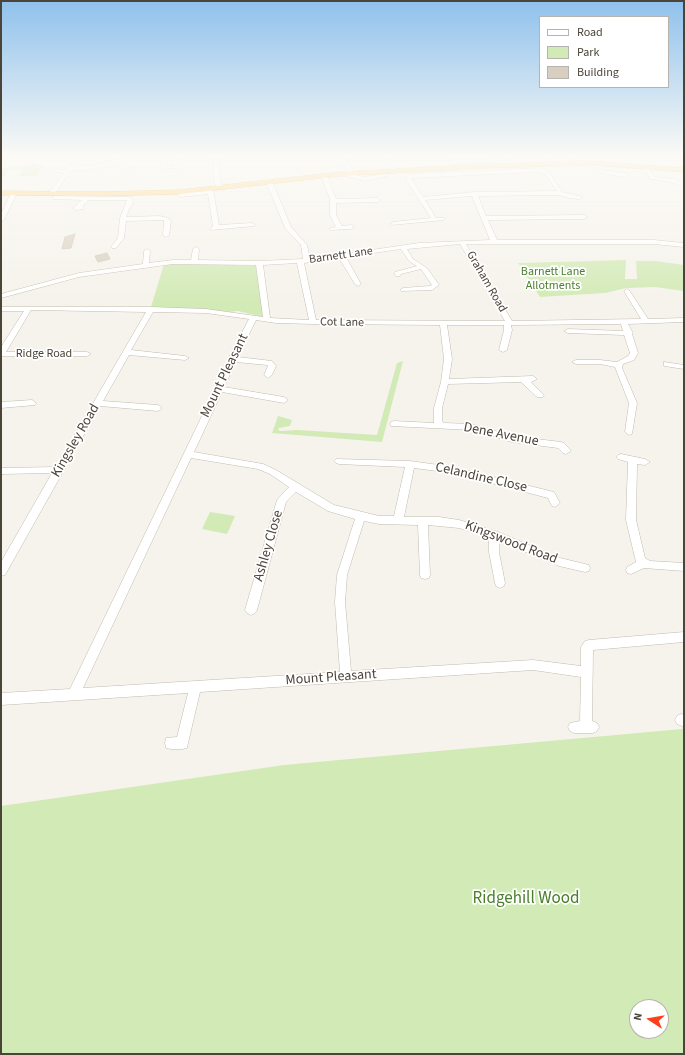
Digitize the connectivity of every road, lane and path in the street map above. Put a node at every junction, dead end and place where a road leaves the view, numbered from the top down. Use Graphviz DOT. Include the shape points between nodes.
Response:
graph roads {
  1 [pos="8,206"];
  2 [pos="128,206"];
  3 [pos="214,206"];
  4 [pos="279,206"];
  5 [pos="332,206"];
  6 [pos="426,206"];
  7 [pos="479,206"];
  8 [pos="390,217"];
  9 [pos="442,218"];
  10 [pos="484,218"];
  11 [pos="123,219"];
  12 [pos="434,219"];
  13 [pos="1,220"];
  14 [pos="252,225"];
  15 [pos="588,225"];
  16 [pos="350,227"];
  17 [pos="340,228"];
  18 [pos="332,229"];
  19 [pos="165,233"];
  20 [pos="494,241"];
  21 [pos="462,242"];
  22 [pos="684,245"];
  23 [pos="114,247"];
  24 [pos="403,247"];
  25 [pos="196,249"];
  26 [pos="147,251"];
  27 [pos="342,257"];
  28 [pos="300,261"];
  29 [pos="308,261"];
  30 [pos="194,262"];
  31 [pos="259,263"];
  32 [pos="146,265"];
  33 [pos="423,267"];
  34 [pos="398,275"];
  35 [pos="357,284"];
  36 [pos="436,285"];
  37 [pos="404,290"];
  38 [pos="628,291"];
  39 [pos="440,292"];
  40 [pos="1,296"];
  41 [pos="29,308"];
  42 [pos="1,309"];
  43 [pos="151,309"];
  44 [pos="252,318"];
  45 [pos="267,320"];
  46 [pos="646,320"];
  47 [pos="684,320"];
  48 [pos="313,322"];
  49 [pos="624,322"];
  50 [pos="442,323"];
  51 [pos="508,323"];
  52 [pos="568,331"];
  53 [pos="629,333"];
  54 [pos="503,347"];
  55 [pos="127,352"];
  56 [pos="1,353"];
  57 [pos="87,354"];
  58 [pos="185,358"];
  59 [pos="232,359"];
  60 [pos="576,362"];
  61 [pos="667,363"];
  62 [pos="619,365"];
  63 [pos="684,367"];
  64 [pos="268,375"];
  65 [pos="533,379"];
  66 [pos="524,380"];
  67 [pos="446,382"];
  68 [pos="218,388"];
  69 [pos="627,389"];
  70 [pos="637,389"];
  71 [pos="540,395"];
  72 [pos="284,400"];
  73 [pos="98,403"];
  74 [pos="1,405"];
  75 [pos="26,406"];
  76 [pos="158,408"];
  77 [pos="394,424"];
  78 [pos="442,426"];
  79 [pos="629,432"];
  80 [pos="563,444"];
  81 [pos="187,454"];
  82 [pos="621,457"];
  83 [pos="633,460"];
  84 [pos="339,461"];
  85 [pos="645,462"];
  86 [pos="410,464"];
  87 [pos="59,470"];
  88 [pos="1,471"];
  89 [pos="295,487"];
  90 [pos="554,496"];
  91 [pos="360,517"];
  92 [pos="423,520"];
  93 [pos="398,521"];
  94 [pos="494,535"];
  95 [pos="643,563"];
  96 [pos="684,567"];
  97 [pos="585,568"];
  98 [pos="631,570"];
  99 [pos="1,572"];
  100 [pos="425,577"];
  101 [pos="500,584"];
  102 [pos="250,610"];
  103 [pos="684,637"];
  104 [pos="587,672"];
  105 [pos="346,677"];
  106 [pos="195,687"];
  107 [pos="74,694"];
  108 [pos="1,699"];
  109 [pos="584,727"];
  110 [pos="171,743"];
  1 -- 13 [label="street"];
  2 -- 11 [label="street"];
  3 -- 14 [label="street" via="218,227"];
  4 -- 29 [label="street" via="288,228 304,245"];
  5 -- 17 [label="street" via="333,215"];
  6 -- 12 [label="street"];
  7 -- 10 [label="street"];
  8 -- 12 [label="street" via="394,226"];
  9 -- 12 [label="street"];
  10 -- 15 [label="street" via="582,215"];
  10 -- 20 [label="street"];
  11 -- 19 [label="street" via="164,218 168,221"];
  11 -- 23 [label="street" via="121,238"];
  16 -- 17 [label="street"];
  17 -- 18 [label="street"];
  20 -- 21 [label="street, Barnett Lane"];
  20 -- 22 [label="street, Barnett Lane" via="654,242"];
  21 -- 24 [label="street, Barnett Lane"];
  21 -- 51 [label="street, Graham Road"];
  24 -- 27 [label="street, Barnett Lane"];
  24 -- 33 [label="street" via="411,260"];
  25 -- 30 [label="street"];
  26 -- 32 [label="street"];
  27 -- 29 [label="street, Barnett Lane"];
  27 -- 35 [label="street"];
  28 -- 29 [label="street, Barnett Lane"];
  28 -- 31 [label="street, Barnett Lane"];
  28 -- 48 [label="street"];
  30 -- 31 [label="street, Barnett Lane"];
  30 -- 32 [label="street, Barnett Lane"];
  31 -- 45 [label="street"];
  32 -- 40 [label="street, Barnett Lane" via="78,275"];
  33 -- 34 [label="street" via="397,273"];
  33 -- 36 [label="street"];
  36 -- 37 [label="street" via="432,288"];
  36 -- 39 [label="street"];
  38 -- 46 [label="street"];
  41 -- 42 [label="street, Cot Lane"];
  41 -- 43 [label="street, Cot Lane"];
  41 -- 56 [label="street, Ridge Road"];
  43 -- 44 [label="street, Cot Lane" via="206,311"];
  43 -- 55 [label="street, Kingsley Road"];
  44 -- 45 [label="street, Cot Lane"];
  44 -- 59 [label="street, Mount Pleasant"];
  45 -- 48 [label="street, Cot Lane"];
  46 -- 47 [label="street, Cot Lane"];
  46 -- 49 [label="street, Cot Lane"];
  48 -- 50 [label="street, Cot Lane"];
  49 -- 51 [label="street, Cot Lane"];
  49 -- 53 [label="street"];
  50 -- 51 [label="street, Cot Lane"];
  50 -- 67 [label="street" via="447,350"];
  51 -- 54 [label="street"];
  52 -- 53 [label="street"];
  53 -- 62 [label="street" via="634,353 631,358"];
  55 -- 58 [label="street"];
  55 -- 73 [label="street, Kingsley Road"];
  56 -- 57 [label="street, Ridge Road"];
  59 -- 64 [label="street" via="269,363 272,366"];
  59 -- 68 [label="street, Mount Pleasant"];
  60 -- 62 [label="street"];
  61 -- 63 [label="street"];
  62 -- 69 [label="street" via="618,370"];
  65 -- 66 [label="street"];
  66 -- 67 [label="street"];
  66 -- 71 [label="street"];
  67 -- 78 [label="street" via="438,408 438,422"];
  68 -- 72 [label="street"];
  68 -- 81 [label="street, Mount Pleasant"];
  69 -- 70 [label="street"];
  69 -- 79 [label="street" via="633,403"];
  73 -- 76 [label="street"];
  73 -- 87 [label="street, Kingsley Road"];
  74 -- 75 [label="street"];
  77 -- 78 [label="street, Dene Avenue"];
  78 -- 80 [label="street, Dene Avenue" via="472,427 512,439"];
  81 -- 89 [label="street, Kingswood Road" via="260,466"];
  81 -- 107 [label="street, Mount Pleasant"];
  82 -- 83 [label="street"];
  83 -- 85 [label="street"];
  83 -- 95 [label="street" via="631,520 638,556"];
  84 -- 86 [label="street, Celandine Close" via="357,457"];
  86 -- 90 [label="street, Celandine Close" via="453,470"];
  86 -- 93 [label="street"];
  87 -- 88 [label="street"];
  87 -- 99 [label="street, Kingsley Road"];
  89 -- 91 [label="street, Kingswood Road" via="331,508"];
  89 -- 102 [label="street, Ashley Close" via="282,500"];
  91 -- 93 [label="street, Kingswood Road"];
  91 -- 105 [label="street" via="342,575 340,602"];
  92 -- 93 [label="street, Kingswood Road"];
  92 -- 94 [label="street, Kingswood Road" via="459,524"];
  92 -- 100 [label="street"];
  94 -- 97 [label="street, Kingswood Road" via="558,562"];
  94 -- 101 [label="street" via="494,552"];
  95 -- 96 [label="street"];
  95 -- 98 [label="street"];
  103 -- 104 [label="street" via="592,643 587,647"];
  104 -- 105 [label="street, Mount Pleasant" via="533,665"];
  104 -- 109 [label="street"];
  105 -- 106 [label="street, Mount Pleasant"];
  106 -- 107 [label="street, Mount Pleasant"];
  106 -- 110 [label="street" via="182,743"];
  107 -- 108 [label="street, Mount Pleasant"];
}
